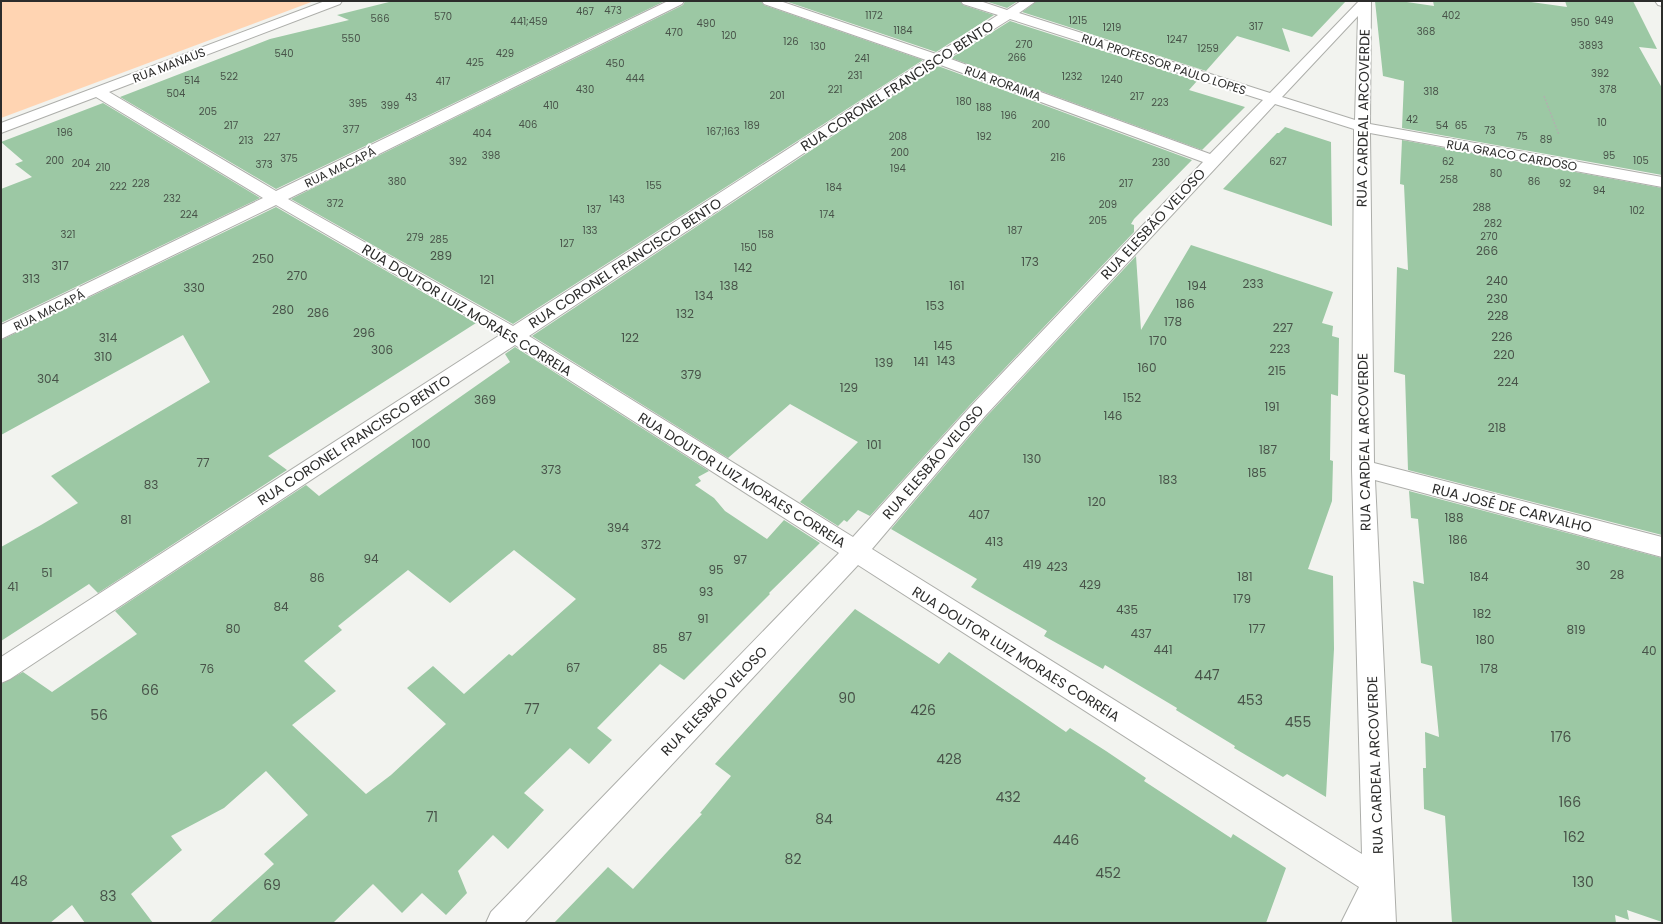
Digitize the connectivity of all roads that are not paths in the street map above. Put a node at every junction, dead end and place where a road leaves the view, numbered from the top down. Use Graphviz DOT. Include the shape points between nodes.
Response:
graph roads {
  1 [pos="336,1"];
  2 [pos="678,1"];
  3 [pos="768,1"];
  4 [pos="966,1"];
  5 [pos="1030,1"];
  6 [pos="1365,2"];
  7 [pos="1009,14"];
  8 [pos="936,59"];
  9 [pos="98,92"];
  10 [pos="1272,98"];
  11 [pos="1362,127"];
  12 [pos="1,128"];
  13 [pos="1213,160"];
  14 [pos="1662,182"];
  15 [pos="276,199"];
  16 [pos="1,333"];
  17 [pos="514,336"];
  18 [pos="1363,469"];
  19 [pos="1662,547"];
  20 [pos="855,552"];
  21 [pos="1,671"];
  22 [pos="1379,882"];
  23 [pos="502,923"];
  24 [pos="1357,923"];
  25 [pos="1380,923"];
  1 -- 9 [label="street, RUA MANAUS"];
  2 -- 15 [label="street, RUA MACAPÁ"];
  3 -- 8 [label="street, RUA RORAIMA"];
  4 -- 7 [label="street, RUA PROFESSOR PAULO LOPES"];
  5 -- 7 [label="street, RUA CORONEL FRANCISCO BENTO"];
  6 -- 10 [label="street, RUA ELESBÃO VELOSO"];
  6 -- 11 [label="street, RUA CARDEAL ARCOVERDE"];
  7 -- 8 [label="street, RUA CORONEL FRANCISCO BENTO"];
  7 -- 10 [label="street, RUA PROFESSOR PAULO LOPES"];
  8 -- 13 [label="street, RUA RORAIMA"];
  8 -- 17 [label="street, RUA CORONEL FRANCISCO BENTO"];
  9 -- 12 [label="street, RUA MANAUS"];
  9 -- 15 [label="street, RUA DOUTOR LUIZ MORAES CORREIA"];
  10 -- 11 [label="street, RUA PROFESSOR PAULO LOPES"];
  10 -- 13 [label="street, RUA ELESBÃO VELOSO"];
  11 -- 14 [label="street, RUA GRACO CARDOSO"];
  11 -- 18 [label="street, RUA CARDEAL ARCOVERDE"];
  13 -- 20 [label="street, RUA ELESBÃO VELOSO" via="978,411"];
  15 -- 16 [label="street, RUA MACAPÁ"];
  15 -- 17 [label="street, RUA DOUTOR LUIZ MORAES CORREIA"];
  17 -- 20 [label="street, RUA DOUTOR LUIZ MORAES CORREIA"];
  17 -- 21 [label="street, RUA CORONEL FRANCISCO BENTO"];
  18 -- 19 [label="street, RUA JOSÉ DE CARVALHO"];
  18 -- 22 [label="street, RUA CARDEAL ARCOVERDE"];
  20 -- 22 [label="street, RUA DOUTOR LUIZ MORAES CORREIA"];
  20 -- 23 [label="street, RUA ELESBÃO VELOSO"];
  22 -- 24 [label="street"];
  22 -- 25 [label="street, RUA CARDEAL ARCOVERDE"];
}
